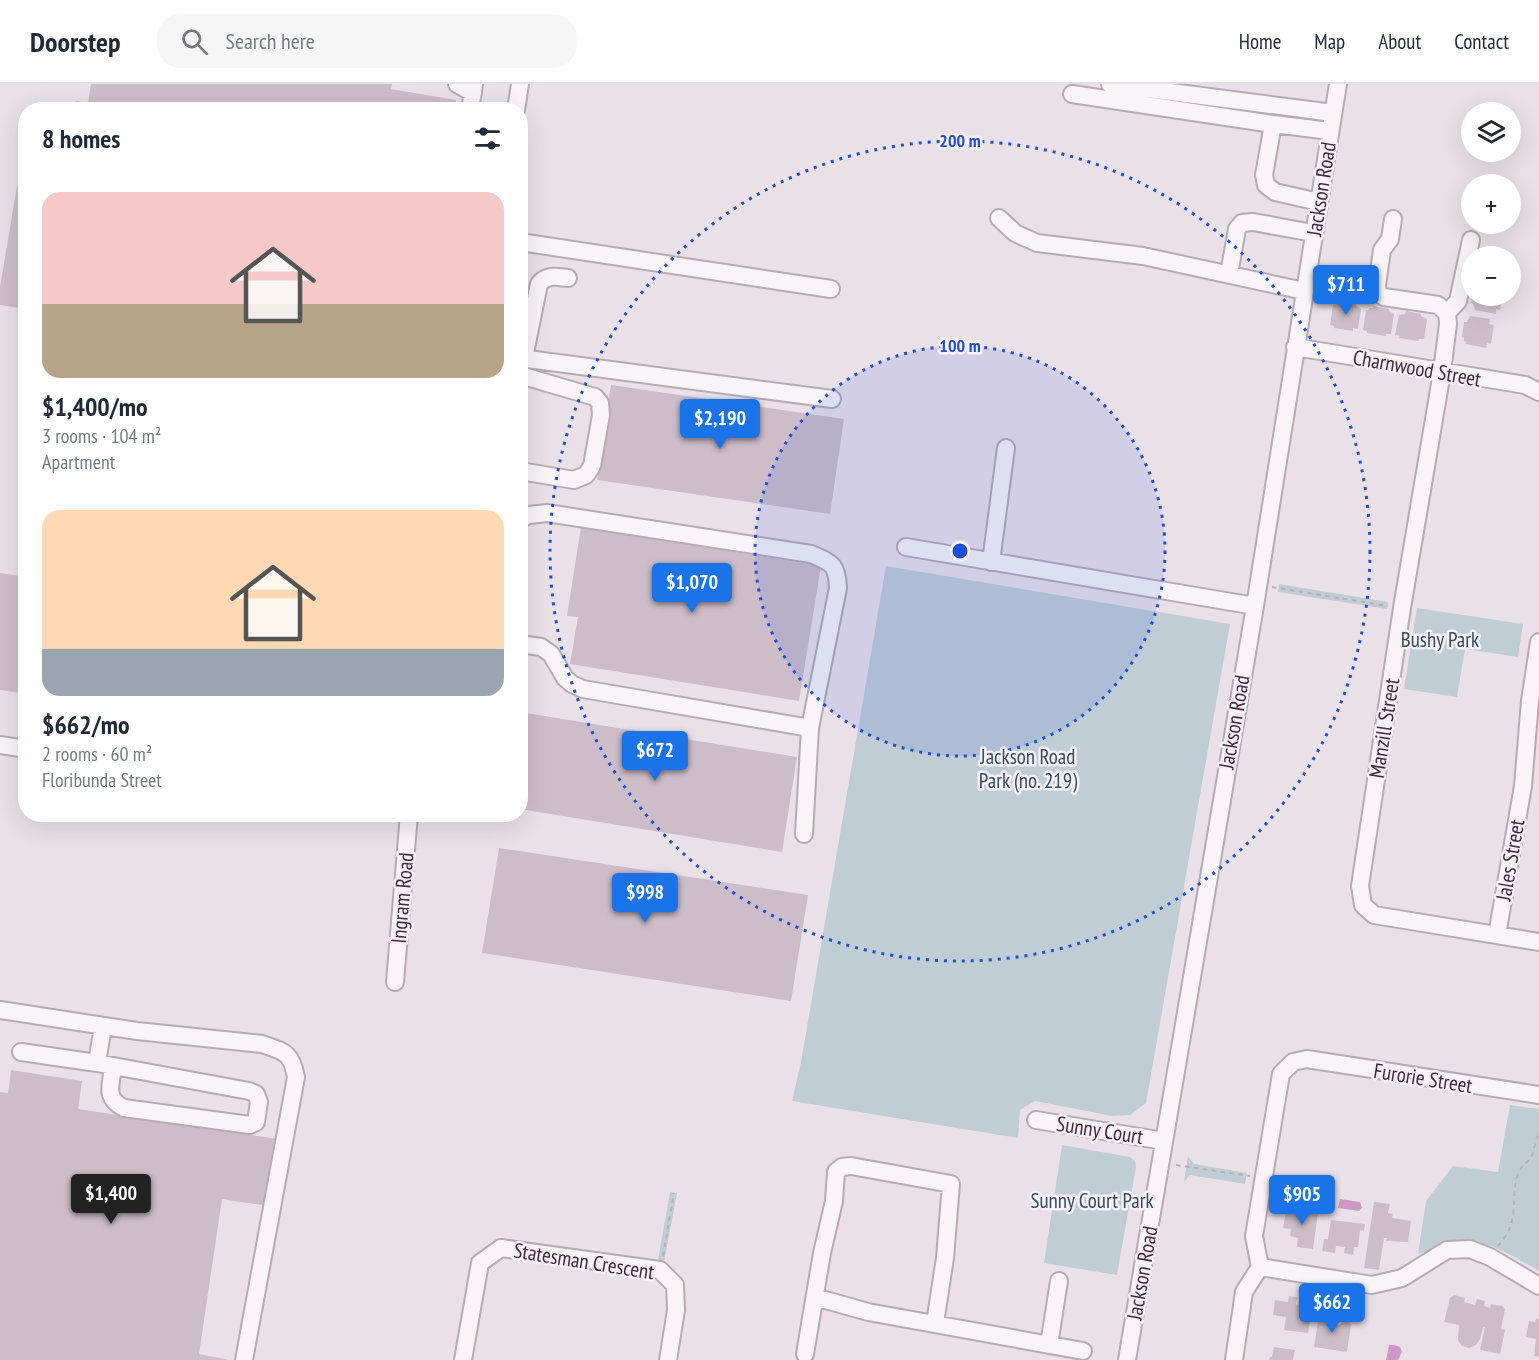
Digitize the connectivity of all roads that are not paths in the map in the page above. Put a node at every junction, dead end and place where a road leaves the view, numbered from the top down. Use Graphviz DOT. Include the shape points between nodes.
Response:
graph roads {
  1 [pos="457,84"];
  2 [pos="520,84"];
  3 [pos="1110,84"];
  4 [pos="1338,84"];
  5 [pos="1072,94"];
  6 [pos="472,96"];
  7 [pos="517,102"];
  8 [pos="1334,112"];
  9 [pos="1273,124"];
  10 [pos="1330,130"];
  11 [pos="1319,202"];
  12 [pos="999,218"];
  13 [pos="1393,219"];
  14 [pos="1313,233"];
  15 [pos="1471,240"];
  16 [pos="528,243"];
  17 [pos="1229,274"];
  18 [pos="568,278"];
  19 [pos="831,289"];
  20 [pos="1304,291"];
  21 [pos="1447,313"];
  22 [pos="528,332"];
  23 [pos="1295,347"];
  24 [pos="528,359"];
  25 [pos="1442,372"];
  26 [pos="528,382"];
  27 [pos="1539,392"];
  28 [pos="832,399"];
  29 [pos="1006,448"];
  30 [pos="528,472"];
  31 [pos="528,516"];
  32 [pos="906,547"];
  33 [pos="991,562"];
  34 [pos="1255,606"];
  35 [pos="1539,642"];
  36 [pos="528,645"];
  37 [pos="810,728"];
  38 [pos="0,745"];
  39 [pos="18,748"];
  40 [pos="408,822"];
  41 [pos="804,834"];
  42 [pos="1497,935"];
  43 [pos="1539,942"];
  44 [pos="395,982"];
  45 [pos="0,1010"];
  46 [pos="103,1026"];
  47 [pos="21,1052"];
  48 [pos="105,1065"];
  49 [pos="1539,1095"];
  50 [pos="1036,1120"];
  51 [pos="1164,1141"];
  52 [pos="1260,1267"];
  53 [pos="1059,1281"];
  54 [pos="1539,1286"];
  55 [pos="815,1297"];
  56 [pos="935,1323"];
  57 [pos="1049,1345"];
  58 [pos="1083,1351"];
  59 [pos="805,1354"];
  60 [pos="244,1360"];
  61 [pos="463,1360"];
  62 [pos="669,1360"];
  63 [pos="1127,1360"];
  64 [pos="1234,1360"];
  1 -- 6 [label="street"];
  2 -- 7 [label="street"];
  3 -- 8 [label="street"];
  4 -- 8 [label="street, Jackson Road"];
  5 -- 9 [label="street"];
  8 -- 10 [label="street, Jackson Road"];
  9 -- 10 [label="street"];
  9 -- 11 [label="street" via="1264,176 1266,185 1275,192"];
  10 -- 11 [label="street, Jackson Road"];
  11 -- 14 [label="street, Jackson Road"];
  12 -- 17 [label="street" via="1015,233 1037,243 1143,256"];
  13 -- 21 [label="street" via="1382,250 1378,293 1438,305"];
  14 -- 17 [label="street" via="1242,223 1237,229"];
  14 -- 20 [label="street, Jackson Road"];
  15 -- 21 [label="street" via="1458,301"];
  16 -- 19 [label="street"];
  17 -- 20 [label="street"];
  18 -- 22 [label="street" via="549,276 539,284"];
  20 -- 23 [label="street, Jackson Road"];
  21 -- 25 [label="street, Manzill Street"];
  23 -- 25 [label="street, Charnwood Street"];
  23 -- 34 [label="street, Jackson Road"];
  24 -- 28 [label="street"];
  25 -- 27 [label="street, Charnwood Street" via="1525,385"];
  25 -- 42 [label="street, Manzill Street" via="1360,886 1363,905 1374,915"];
  26 -- 30 [label="street" via="595,397 601,415 592,466 586,475 574,480"];
  29 -- 33 [label="street"];
  31 -- 37 [label="street" via="547,513 811,554 828,561 837,572 838,588"];
  32 -- 33 [label="street"];
  33 -- 34 [label="street"];
  34 -- 51 [label="street, Jackson Road"];
  35 -- 42 [label="street, Jales Street" via="1523,786"];
  36 -- 37 [label="street" via="551,654 565,678 584,689"];
  37 -- 41 [label="street"];
  38 -- 39 [label="street"];
  40 -- 44 [label="street, Ingram Road"];
  42 -- 43 [label="street, Manzill Street"];
  45 -- 46 [label="street"];
  46 -- 48 [label="street"];
  46 -- 60 [label="street" via="262,1044 281,1050 292,1060 296,1077"];
  47 -- 48 [label="street"];
  48 -- 48 [label="street" via="110,1096 124,1108 250,1125 256,1122 258,1102 256,1094 249,1091"];
  49 -- 52 [label="street, Furorie Street" via="1306,1059 1293,1062 1281,1074 1263,1178 1254,1236"];
  50 -- 51 [label="street, Sunny Court"];
  51 -- 63 [label="street, Jackson Road"];
  52 -- 54 [label="street" via="1372,1285 1402,1278 1447,1250 1470,1249"];
  52 -- 64 [label="street" via="1244,1293"];
  53 -- 57 [label="street"];
  55 -- 56 [label="street" via="867,1312"];
  55 -- 56 [label="street" via="836,1172 842,1167 951,1184"];
  55 -- 59 [label="street"];
  56 -- 57 [label="street"];
  57 -- 58 [label="street"];
  61 -- 62 [label="street, Statesman Crescent" via="480,1263 501,1248 660,1270 675,1285"];
}
